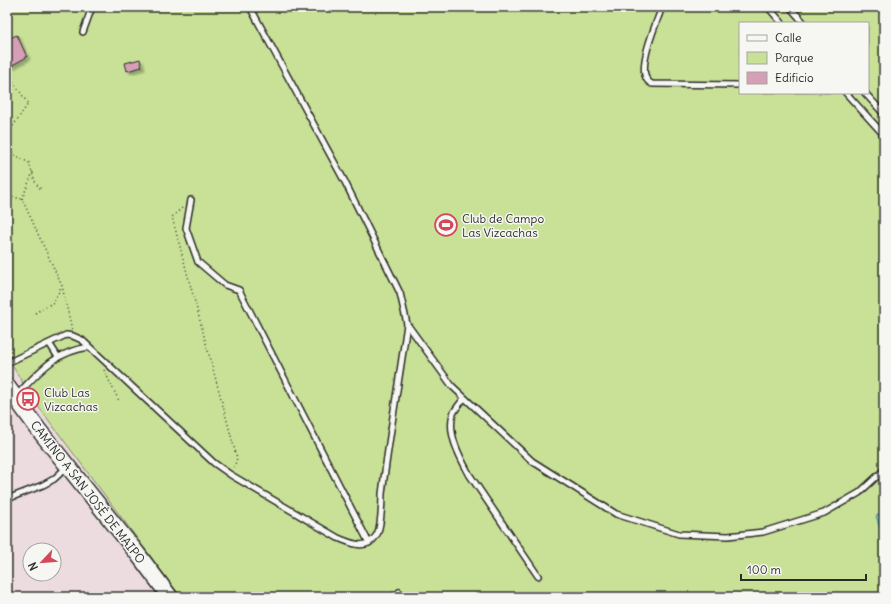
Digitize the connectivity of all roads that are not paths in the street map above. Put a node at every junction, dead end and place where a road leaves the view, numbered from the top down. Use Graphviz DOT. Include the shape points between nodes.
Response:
graph roads {
  1 [pos="92,7"];
  2 [pos="250,7"];
  3 [pos="662,7"];
  4 [pos="768,7"];
  5 [pos="790,7"];
  6 [pos="781,22"];
  7 [pos="803,22"];
  8 [pos="83,32"];
  9 [pos="739,84"];
  10 [pos="847,94"];
  11 [pos="867,94"];
  12 [pos="884,114"];
  13 [pos="884,135"];
  14 [pos="191,200"];
  15 [pos="407,324"];
  16 [pos="49,343"];
  17 [pos="89,347"];
  18 [pos="58,357"];
  19 [pos="7,363"];
  20 [pos="11,392"];
  21 [pos="464,398"];
  22 [pos="68,467"];
  23 [pos="884,470"];
  24 [pos="7,499"];
  25 [pos="369,543"];
  26 [pos="538,576"];
  27 [pos="400,595"];
  28 [pos="170,597"];
  29 [pos="393,597"];
  1 -- 8 [label="lane"];
  2 -- 15 [label="lane" via="345,182 400,293"];
  3 -- 9 [label="lane" via="644,60 647,81 652,84"];
  4 -- 6 [label="lane"];
  5 -- 7 [label="lane"];
  10 -- 13 [label="lane"];
  11 -- 12 [label="lane"];
  14 -- 25 [label="lane" via="186,228 198,262 225,285 239,290"];
  15 -- 21 [label="lane" via="440,372"];
  15 -- 25 [label="lane" via="379,528 377,535"];
  16 -- 17 [label="lane" via="66,335 82,340"];
  16 -- 18 [label="lane"];
  16 -- 19 [label="lane"];
  17 -- 18 [label="lane" via="75,349"];
  17 -- 25 [label="lane" via="214,463 231,475 338,538 356,545"];
  18 -- 20 [label="lane"];
  20 -- 22 [label="main road, CAMINO A SAN JOSÉ DE MAIPO"];
  21 -- 23 [label="lane" via="532,461 616,514 679,534 728,536 763,532 824,513 859,493"];
  21 -- 26 [label="lane" via="454,413 452,425 455,444 469,474"];
  22 -- 24 [label="lane" via="43,485"];
  22 -- 28 [label="main road, CAMINO A SAN JOSÉ DE MAIPO"];
  27 -- 29 [label="lane"];
}
